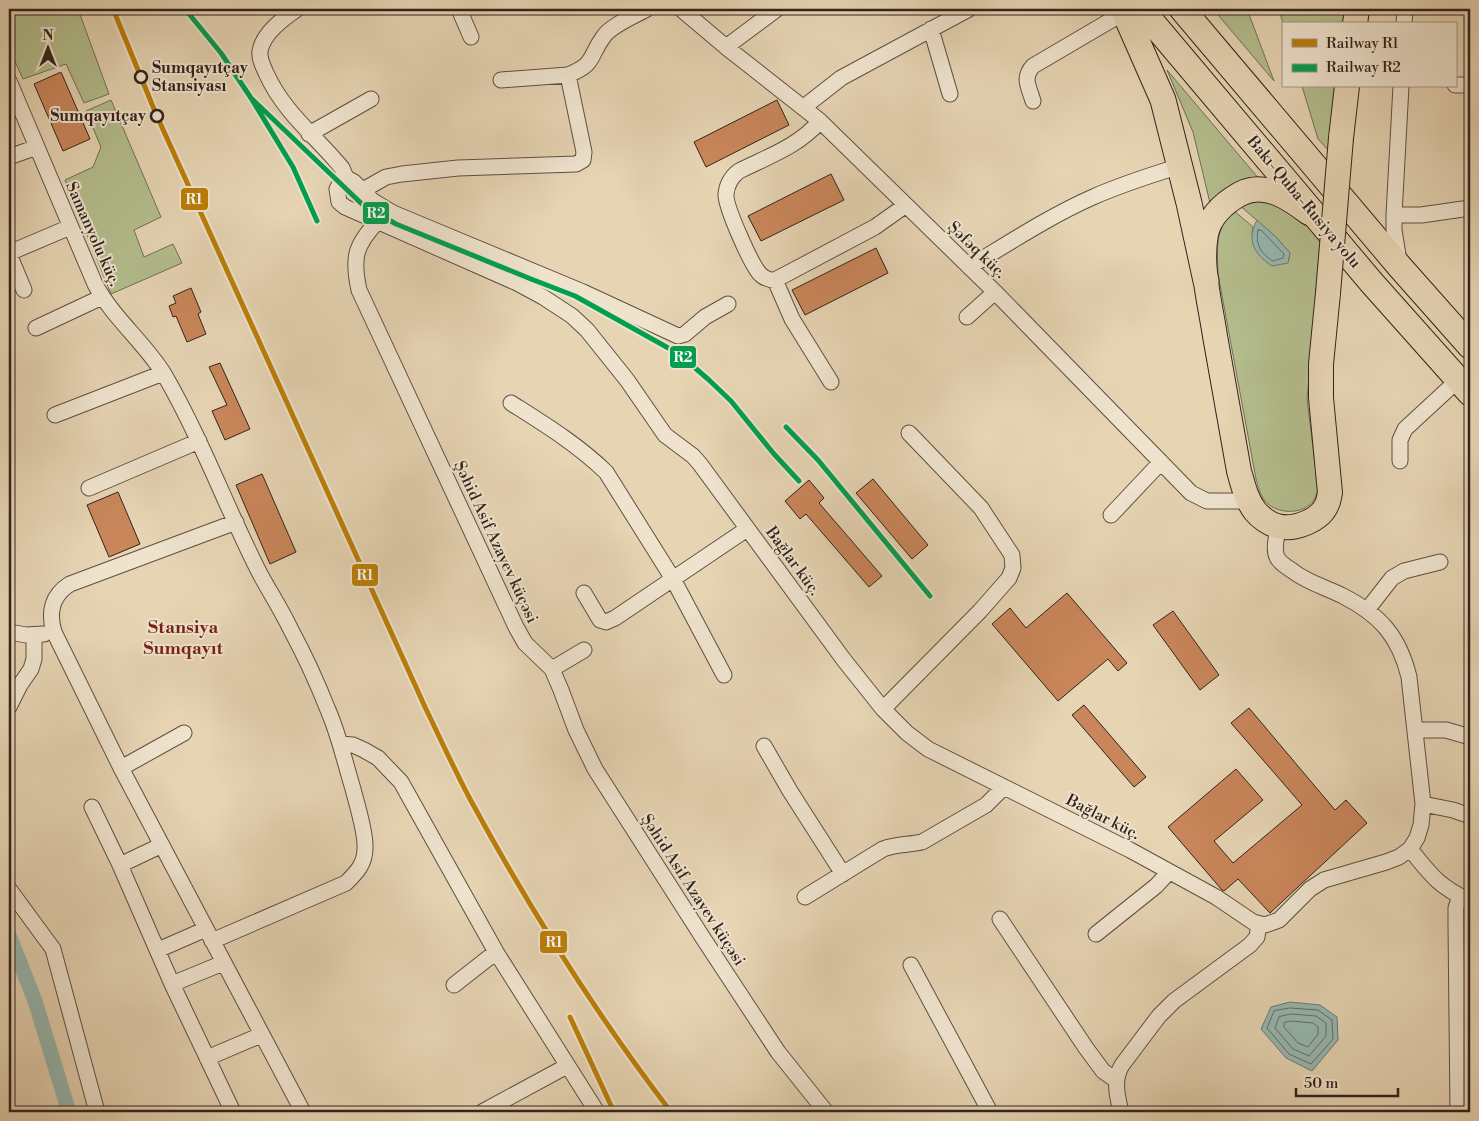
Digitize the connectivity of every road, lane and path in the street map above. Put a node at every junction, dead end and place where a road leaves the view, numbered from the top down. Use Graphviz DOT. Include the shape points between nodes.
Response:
graph roads {
  1 [pos="297,9"];
  2 [pos="459,9"];
  3 [pos="647,9"];
  4 [pos="681,9"];
  5 [pos="777,9"];
  6 [pos="969,9"];
  7 [pos="1182,9"];
  8 [pos="1356,9"];
  9 [pos="1405,9"];
  10 [pos="1130,10"];
  11 [pos="1355,22"];
  12 [pos="1404,22"];
  13 [pos="931,29"];
  14 [pos="471,37"];
  15 [pos="726,47"];
  16 [pos="568,75"];
  17 [pos="501,80"];
  18 [pos="10,85"];
  19 [pos="1456,85"];
  20 [pos="1470,85"];
  21 [pos="1347,88"];
  22 [pos="1401,88"];
  23 [pos="950,94"];
  24 [pos="371,99"];
  25 [pos="1033,101"];
  26 [pos="804,107"];
  27 [pos="820,121"];
  28 [pos="309,134"];
  29 [pos="37,147"];
  30 [pos="9,158"];
  31 [pos="1180,166"];
  32 [pos="342,181"];
  33 [pos="362,190"];
  34 [pos="906,205"];
  35 [pos="1470,208"];
  36 [pos="1394,215"];
  37 [pos="378,221"];
  38 [pos="1324,225"];
  39 [pos="70,227"];
  40 [pos="9,253"];
  41 [pos="969,267"];
  42 [pos="1400,267"];
  43 [pos="775,280"];
  44 [pos="1206,281"];
  45 [pos="24,290"];
  46 [pos="995,292"];
  47 [pos="102,297"];
  48 [pos="728,304"];
  49 [pos="967,317"];
  50 [pos="36,328"];
  51 [pos="1470,346"];
  52 [pos="163,373"];
  53 [pos="831,382"];
  54 [pos="1464,386"];
  55 [pos="511,403"];
  56 [pos="55,415"];
  57 [pos="909,433"];
  58 [pos="199,441"];
  59 [pos="1400,460"];
  60 [pos="1161,462"];
  61 [pos="89,488"];
  62 [pos="1248,500"];
  63 [pos="1111,515"];
  64 [pos="236,522"];
  65 [pos="1278,526"];
  66 [pos="747,529"];
  67 [pos="1440,562"];
  68 [pos="673,580"];
  69 [pos="584,593"];
  70 [pos="1367,610"];
  71 [pos="9,632"];
  72 [pos="54,632"];
  73 [pos="34,635"];
  74 [pos="584,650"];
  75 [pos="552,669"];
  76 [pos="724,675"];
  77 [pos="9,707"];
  78 [pos="883,709"];
  79 [pos="1416,730"];
  80 [pos="184,733"];
  81 [pos="1470,737"];
  82 [pos="340,744"];
  83 [pos="764,746"];
  84 [pos="121,768"];
  85 [pos="1004,788"];
  86 [pos="1423,804"];
  87 [pos="92,807"];
  88 [pos="1470,816"];
  89 [pos="162,845"];
  90 [pos="1410,849"];
  91 [pos="120,865"];
  92 [pos="1169,872"];
  93 [pos="843,874"];
  94 [pos="9,889"];
  95 [pos="805,897"];
  96 [pos="1465,898"];
  97 [pos="1000,919"];
  98 [pos="1259,924"];
  99 [pos="1096,934"];
  100 [pos="209,935"];
  101 [pos="158,950"];
  102 [pos="496,952"];
  103 [pos="223,963"];
  104 [pos="911,965"];
  105 [pos="172,984"];
  106 [pos="454,985"];
  107 [pos="261,1035"];
  108 [pos="207,1058"];
  109 [pos="567,1066"];
  110 [pos="1116,1080"];
  111 [pos="232,1110"];
  112 [pos="97,1112"];
  113 [pos="303,1112"];
  114 [pos="482,1112"];
  115 [pos="597,1112"];
  116 [pos="826,1112"];
  117 [pos="990,1112"];
  118 [pos="1121,1112"];
  119 [pos="1458,1112"];
  1 -- 28 [label="street" via="268,35 260,51 260,59 285,105"];
  2 -- 14 [label="street"];
  3 -- 16 [label="street" via="612,29 604,36 590,62"];
  4 -- 15 [label="street, Şəfəq küç."];
  5 -- 15 [label="street"];
  6 -- 13 [label="street"];
  7 -- 42 [label="highway, Bakı-Quba-Rusiya yolu"];
  8 -- 11 [label="main road"];
  9 -- 12 [label="street"];
  10 -- 25 [label="street" via="1033,66 1027,72 1026,80"];
  10 -- 31 [label="highway" via="1163,100"];
  10 -- 38 [label="highway, Bakı-Quba-Rusiya yolu"];
  13 -- 23 [label="street"];
  13 -- 26 [label="street" via="841,78"];
  15 -- 26 [label="street, Şəfəq küç."];
  16 -- 17 [label="street"];
  16 -- 33 [label="street" via="584,160 576,164 458,168 402,174 386,177"];
  18 -- 29 [label="street, Samanyolu küç."];
  19 -- 20 [label="street"];
  21 -- 65 [label="main road, bridge" via="1321,364 1329,499 1318,516 1307,522 1298,526"];
  22 -- 36 [label="street"];
  24 -- 28 [label="street"];
  26 -- 27 [label="street, Şəfəq küç."];
  27 -- 34 [label="street, Şəfəq küç."];
  27 -- 43 [label="street" via="796,143 739,171 728,185 726,196 730,212 753,264 768,280"];
  28 -- 32 [label="street" via="342,168"];
  29 -- 30 [label="street"];
  29 -- 39 [label="street, Samanyolu küç."];
  31 -- 41 [label="street" via="1092,197"];
  31 -- 44 [label="highway"];
  32 -- 33 [label="street" via="350,179"];
  32 -- 37 [label="street, Bağlar küç." via="337,193 339,202"];
  33 -- 48 [label="street" via="393,213 583,292 678,336"];
  34 -- 41 [label="street, Şəfəq küç."];
  34 -- 43 [label="street" via="875,228"];
  35 -- 36 [label="street"];
  36 -- 42 [label="street"];
  37 -- 66 [label="street, Bağlar küç." via="517,283 572,316 627,380 665,435 700,464"];
  37 -- 75 [label="street, Şəhid Asif Azayev küçəsi" via="356,250 355,272 359,290 516,627 526,643"];
  38 -- 44 [label="main road" via="1274,192 1244,192 1226,202 1214,215 1206,232"];
  38 -- 54 [label="highway, Bakı-Quba-Rusiya yolu"];
  39 -- 40 [label="street"];
  39 -- 47 [label="street, Samanyolu küç."];
  40 -- 45 [label="street"];
  41 -- 46 [label="street, Şəfəq küç."];
  42 -- 51 [label="highway, Bakı-Quba-Rusiya yolu"];
  43 -- 53 [label="street" via="792,320"];
  44 -- 62 [label="main road" via="1239,471"];
  46 -- 49 [label="street"];
  46 -- 60 [label="street, Şəfəq küç."];
  47 -- 50 [label="street"];
  47 -- 52 [label="street, Samanyolu küç."];
  52 -- 56 [label="street"];
  52 -- 58 [label="street, Samanyolu küç."];
  54 -- 59 [label="street" via="1405,429 1400,440"];
  55 -- 68 [label="street" via="569,440 606,472"];
  57 -- 78 [label="street" via="981,508 1012,555 1013,568 1009,578 986,604"];
  58 -- 61 [label="street"];
  58 -- 64 [label="street, Samanyolu küç."];
  60 -- 62 [label="street, Şəfəq küç." via="1192,493 1207,501"];
  60 -- 63 [label="street"];
  62 -- 65 [label="main road" via="1264,520"];
  64 -- 72 [label="street" via="70,584 56,596 52,606"];
  64 -- 82 [label="street, Samanyolu küç." via="306,661"];
  65 -- 70 [label="street" via="1275,550 1284,565 1302,578"];
  66 -- 68 [label="street"];
  66 -- 78 [label="street, Bağlar küç."];
  67 -- 70 [label="street" via="1392,578"];
  68 -- 69 [label="street" via="606,622 600,620"];
  68 -- 76 [label="street"];
  70 -- 79 [label="street" via="1399,644 1409,676"];
  71 -- 73 [label="street"];
  72 -- 73 [label="street"];
  72 -- 84 [label="street"];
  73 -- 77 [label="street" via="31,669"];
  74 -- 75 [label="street"];
  75 -- 116 [label="street, Şəhid Asif Azayev küçəsi" via="595,769 778,1052"];
  78 -- 85 [label="street, Bağlar küç." via="928,749"];
  79 -- 81 [label="street" via="1446,730"];
  79 -- 86 [label="street"];
  80 -- 84 [label="street"];
  82 -- 100 [label="street, Samanyolu küç." via="366,846 359,870 346,883"];
  82 -- 102 [label="street" via="364,750 378,758 401,782"];
  83 -- 93 [label="street"];
  84 -- 89 [label="street"];
  85 -- 92 [label="street, Bağlar küç."];
  85 -- 93 [label="street" via="986,805 922,842 895,844"];
  86 -- 88 [label="street"];
  86 -- 90 [label="street" via="1422,825"];
  87 -- 91 [label="street"];
  89 -- 91 [label="street"];
  89 -- 100 [label="street"];
  90 -- 96 [label="street" via="1444,887"];
  90 -- 98 [label="street" via="1386,862 1324,880 1278,920"];
  91 -- 101 [label="street"];
  92 -- 98 [label="street, Bağlar küç." via="1216,896"];
  92 -- 99 [label="street"];
  93 -- 95 [label="street"];
  94 -- 112 [label="street" via="53,949"];
  96 -- 119 [label="street" via="1456,908"];
  97 -- 110 [label="street" via="1086,1048 1103,1071"];
  98 -- 110 [label="street" via="1257,937 1250,945 1174,1001 1159,1016 1122,1065"];
  100 -- 101 [label="street, Samanyolu küç."];
  100 -- 103 [label="street"];
  101 -- 105 [label="street"];
  102 -- 106 [label="street"];
  102 -- 109 [label="street"];
  103 -- 105 [label="street"];
  103 -- 107 [label="street"];
  104 -- 117 [label="street"];
  105 -- 108 [label="street"];
  107 -- 108 [label="street"];
  107 -- 113 [label="street"];
  108 -- 111 [label="street"];
  109 -- 114 [label="street"];
  109 -- 115 [label="street"];
  110 -- 118 [label="street"];
}
